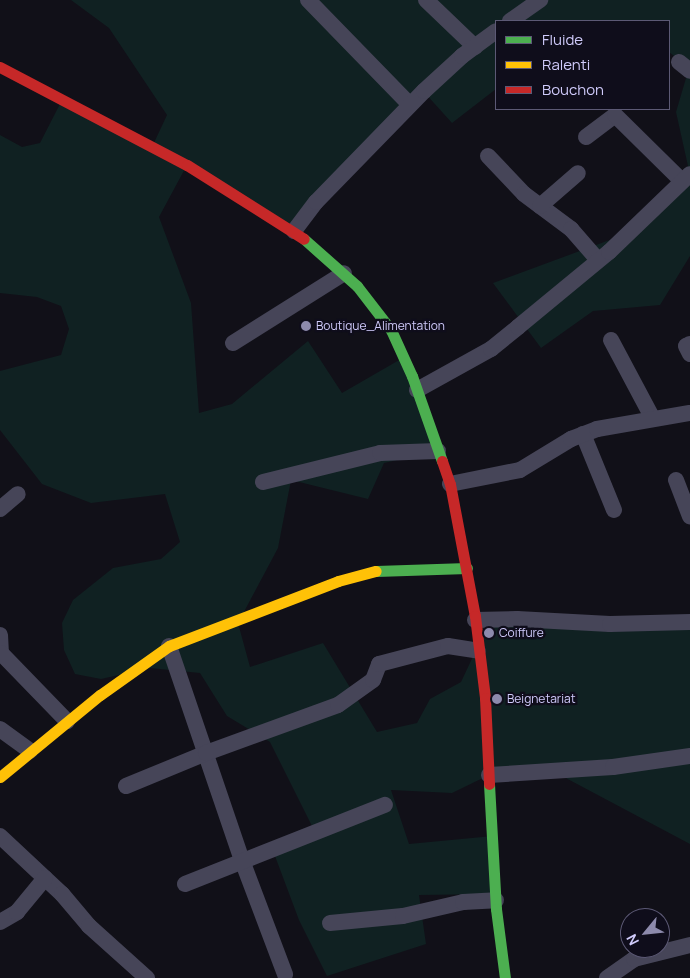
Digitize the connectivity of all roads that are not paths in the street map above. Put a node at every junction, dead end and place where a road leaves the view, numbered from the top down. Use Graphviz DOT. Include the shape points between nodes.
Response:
graph roads {
  1 [pos="308,0"];
  2 [pos="426,0"];
  3 [pos="540,0"];
  4 [pos="511,20"];
  5 [pos="495,32"];
  6 [pos="475,47"];
  7 [pos="0,67"];
  8 [pos="410,105"];
  9 [pos="586,137"];
  10 [pos="488,156"];
  11 [pos="578,172"];
  12 [pos="686,177"];
  13 [pos="540,206"];
  14 [pos="294,231"];
  15 [pos="598,260"];
  16 [pos="344,273"];
  17 [pos="611,340"];
  18 [pos="233,343"];
  19 [pos="690,344"];
  20 [pos="690,354"];
  21 [pos="417,390"];
  22 [pos="690,413"];
  23 [pos="653,418"];
  24 [pos="583,434"];
  25 [pos="438,451"];
  26 [pos="676,480"];
  27 [pos="263,482"];
  28 [pos="450,484"];
  29 [pos="18,494"];
  30 [pos="0,509"];
  31 [pos="614,510"];
  32 [pos="690,516"];
  33 [pos="467,568"];
  34 [pos="475,620"];
  35 [pos="690,622"];
  36 [pos="0,635"];
  37 [pos="169,646"];
  38 [pos="478,652"];
  39 [pos="67,721"];
  40 [pos="0,729"];
  41 [pos="30,751"];
  42 [pos="206,753"];
  43 [pos="690,756"];
  44 [pos="489,775"];
  45 [pos="0,777"];
  46 [pos="126,786"];
  47 [pos="385,805"];
  48 [pos="0,836"];
  49 [pos="243,862"];
  50 [pos="45,878"];
  51 [pos="185,884"];
  52 [pos="496,900"];
  53 [pos="0,922"];
  54 [pos="330,923"];
  55 [pos="690,945"];
  56 [pos="285,974"];
  57 [pos="147,978"];
  58 [pos="505,978"];
  59 [pos="607,978"];
  1 -- 8 [label="street"];
  2 -- 6 [label="street"];
  3 -- 4 [label="street"];
  5 -- 6 [label="street"];
  6 -- 8 [label="street"];
  7 -- 14 [label="street" via="187,164"];
  8 -- 14 [label="street" via="316,202"];
  9 -- 12 [label="street" via="615,115"];
  10 -- 13 [label="street"];
  11 -- 13 [label="street"];
  12 -- 15 [label="street"];
  13 -- 15 [label="street" via="571,229"];
  14 -- 16 [label="street"];
  15 -- 21 [label="street" via="491,349"];
  16 -- 18 [label="street"];
  16 -- 21 [label="street" via="391,330"];
  17 -- 23 [label="street"];
  19 -- 20 [label="street" via="686,346"];
  21 -- 25 [label="street"];
  22 -- 23 [label="street"];
  23 -- 24 [label="street"];
  24 -- 28 [label="street" via="520,470"];
  24 -- 31 [label="street"];
  25 -- 27 [label="street" via="380,453"];
  25 -- 28 [label="street"];
  26 -- 32 [label="street"];
  28 -- 33 [label="street"];
  29 -- 30 [label="street"];
  33 -- 34 [label="street"];
  33 -- 37 [label="street" via="383,569 338,581"];
  34 -- 35 [label="street" via="517,618 610,624"];
  34 -- 38 [label="street"];
  36 -- 39 [label="street" via="1,653"];
  37 -- 39 [label="street" via="140,664"];
  37 -- 42 [label="street"];
  38 -- 42 [label="street" via="448,646 379,664 373,680 338,705"];
  38 -- 44 [label="street"];
  39 -- 41 [label="street"];
  40 -- 41 [label="street"];
  41 -- 45 [label="street"];
  42 -- 46 [label="street"];
  42 -- 49 [label="street"];
  43 -- 44 [label="street" via="613,767"];
  44 -- 52 [label="street"];
  47 -- 49 [label="street"];
  48 -- 50 [label="street"];
  49 -- 51 [label="street"];
  49 -- 56 [label="street"];
  50 -- 53 [label="street" via="17,912"];
  50 -- 57 [label="street" via="89,926"];
  52 -- 54 [label="street" via="464,902 403,916"];
  52 -- 58 [label="street"];
  55 -- 59 [label="street" via="634,959"];
}
